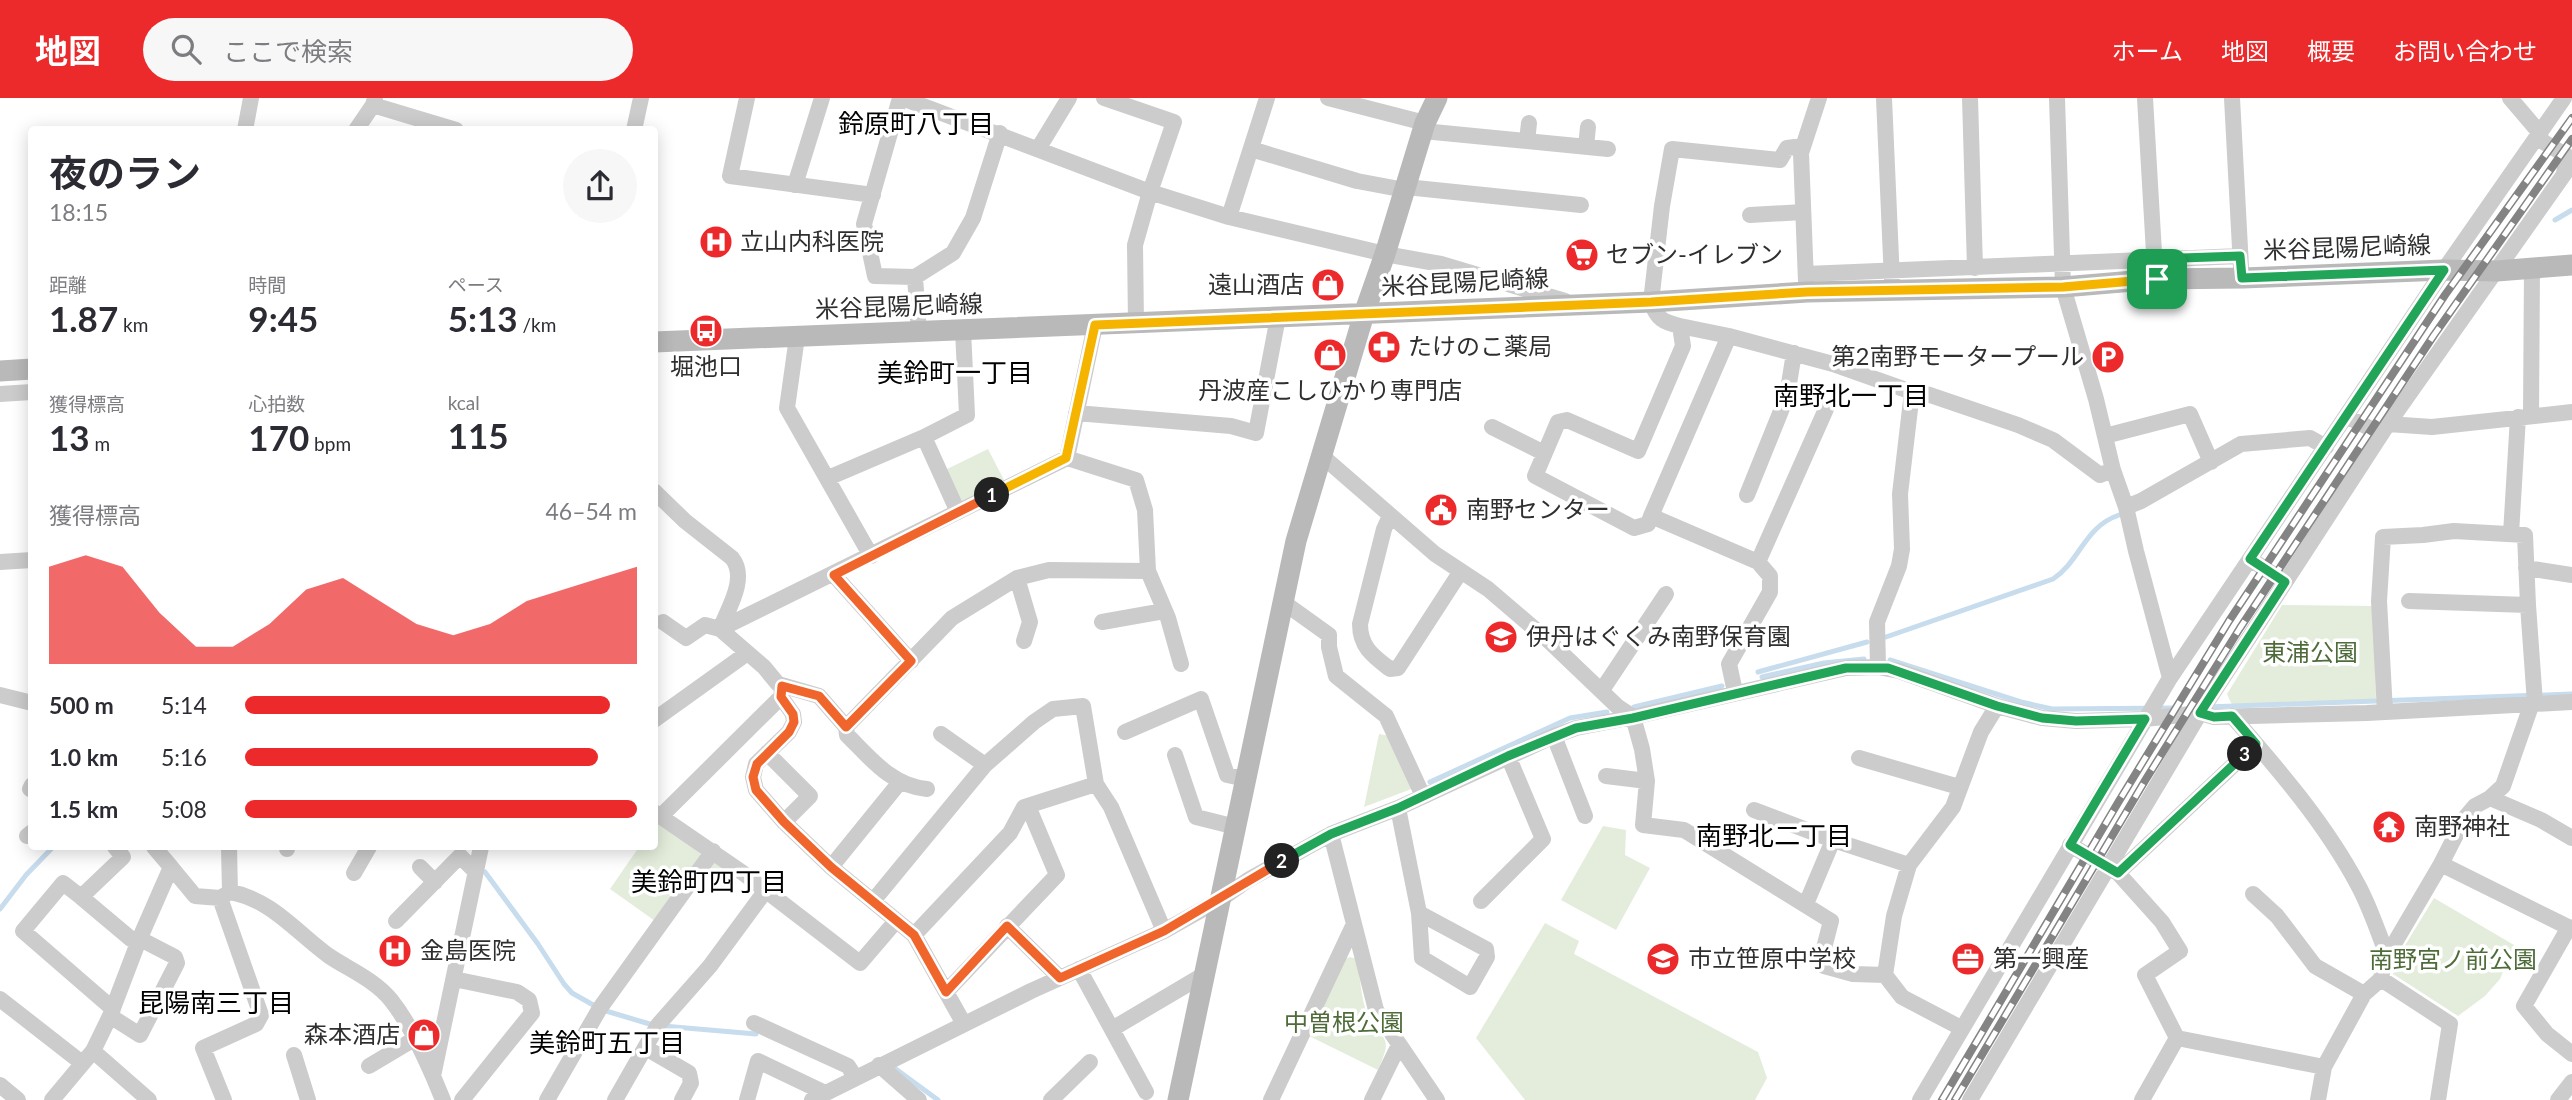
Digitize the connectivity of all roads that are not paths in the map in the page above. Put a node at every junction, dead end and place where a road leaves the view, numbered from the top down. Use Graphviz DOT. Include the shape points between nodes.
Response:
graph roads {
  1 [pos="251,98"];
  2 [pos="640,98"];
  3 [pos="747,98"];
  4 [pos="822,98"];
  5 [pos="902,98"];
  6 [pos="1069,98"];
  7 [pos="1104,98"];
  8 [pos="1267,98"];
  9 [pos="1328,98"];
  10 [pos="1819,98"];
  11 [pos="1884,98"];
  12 [pos="1970,98"];
  13 [pos="2057,98"];
  14 [pos="2145,98"];
  15 [pos="2232,98"];
  16 [pos="2510,98"];
  17 [pos="2564,98"];
  18 [pos="1433,99"];
  19 [pos="374,102"];
  20 [pos="1530,123"];
  21 [pos="246,126"];
  22 [pos="358,126"];
  23 [pos="444,126"];
  24 [pos="635,126"];
  25 [pos="1424,127"];
  26 [pos="1588,127"];
  27 [pos="2539,132"];
  28 [pos="1000,133"];
  29 [pos="1527,141"];
  30 [pos="1803,146"];
  31 [pos="1586,147"];
  32 [pos="1038,149"];
  33 [pos="1251,149"];
  34 [pos="1608,149"];
  35 [pos="2568,169"];
  36 [pos="796,185"];
  37 [pos="1405,188"];
  38 [pos="1150,192"];
  39 [pos="873,195"];
  40 [pos="1581,205"];
  41 [pos="1803,212"];
  42 [pos="1750,215"];
  43 [pos="1229,217"];
  44 [pos="1385,254"];
  45 [pos="2240,256"];
  46 [pos="2064,262"];
  47 [pos="2572,265"];
  48 [pos="2532,267"];
  49 [pos="1975,268"];
  50 [pos="2155,269"];
  51 [pos="2444,270"];
  52 [pos="2497,271"];
  53 [pos="915,277"];
  54 [pos="2242,278"];
  55 [pos="1892,282"];
  56 [pos="1806,283"];
  57 [pos="2063,287"];
  58 [pos="1651,302"];
  59 [pos="1575,304"];
  60 [pos="1364,314"];
  61 [pos="1278,317"];
  62 [pos="1136,323"];
  63 [pos="1095,325"];
  64 [pos="1680,326"];
  65 [pos="963,330"];
  66 [pos="919,332"];
  67 [pos="1729,336"];
  68 [pos="797,337"];
  69 [pos="658,342"];
  70 [pos="1794,354"];
  71 [pos="28,369"];
  72 [pos="0,371"];
  73 [pos="28,392"];
  74 [pos="1912,392"];
  75 [pos="0,394"];
  76 [pos="1826,409"];
  77 [pos="2572,412"];
  78 [pos="1076,413"];
  79 [pos="2346,416"];
  80 [pos="2525,417"];
  81 [pos="2388,424"];
  82 [pos="1492,427"];
  83 [pos="2105,436"];
  84 [pos="923,438"];
  85 [pos="2326,447"];
  86 [pos="1544,453"];
  87 [pos="1321,455"];
  88 [pos="1066,458"];
  89 [pos="2211,462"];
  90 [pos="2113,470"];
  91 [pos="828,478"];
  92 [pos="658,495"];
  93 [pos="1747,495"];
  94 [pos="2126,507"];
  95 [pos="958,512"];
  96 [pos="1390,516"];
  97 [pos="1651,516"];
  98 [pos="2511,534"];
  99 [pos="871,556"];
  100 [pos="2250,559"];
  101 [pos="28,560"];
  102 [pos="0,562"];
  103 [pos="1758,562"];
  104 [pos="2526,568"];
  105 [pos="1148,571"];
  106 [pos="1461,571"];
  107 [pos="834,575"];
  108 [pos="2572,575"];
  109 [pos="1017,578"];
  110 [pos="2285,582"];
  111 [pos="2409,600"];
  112 [pos="1283,602"];
  113 [pos="1665,605"];
  114 [pos="2528,605"];
  115 [pos="1164,611"];
  116 [pos="663,622"];
  117 [pos="1102,622"];
  118 [pos="720,629"];
  119 [pos="1024,641"];
  120 [pos="746,654"];
  121 [pos="911,661"];
  122 [pos="1181,664"];
  123 [pos="1878,667"];
  124 [pos="2170,678"];
  125 [pos="1602,691"];
  126 [pos="782,692"];
  127 [pos="1735,692"];
  128 [pos="0,695"];
  129 [pos="28,702"];
  130 [pos="2572,702"];
  131 [pos="2534,703"];
  132 [pos="1997,706"];
  133 [pos="2385,712"];
  134 [pos="2200,713"];
  135 [pos="2232,716"];
  136 [pos="658,717"];
  137 [pos="1633,718"];
  138 [pos="2145,719"];
  139 [pos="846,727"];
  140 [pos="1125,732"];
  141 [pos="941,734"];
  142 [pos="1554,736"];
  143 [pos="2256,744"];
  144 [pos="767,753"];
  145 [pos="1175,755"];
  146 [pos="1508,756"];
  147 [pos="1859,758"];
  148 [pos="985,765"];
  149 [pos="1606,776"];
  150 [pos="1246,779"];
  151 [pos="1647,780"];
  152 [pos="900,782"];
  153 [pos="1096,784"];
  154 [pos="1959,787"];
  155 [pos="927,789"];
  156 [pos="1423,796"];
  157 [pos="2490,798"];
  158 [pos="1028,806"];
  159 [pos="1398,808"];
  160 [pos="658,813"];
  161 [pos="1585,816"];
  162 [pos="1761,817"];
  163 [pos="784,822"];
  164 [pos="1236,827"];
  165 [pos="1331,834"];
  166 [pos="2572,838"];
  167 [pos="1833,840"];
  168 [pos="2070,845"];
  169 [pos="117,850"];
  170 [pos="157,850"];
  171 [pos="229,850"];
  172 [pos="367,850"];
  173 [pos="480,850"];
  174 [pos="713,851"];
  175 [pos="2441,864"];
  176 [pos="1909,865"];
  177 [pos="172,867"];
  178 [pos="420,867"];
  179 [pos="831,867"];
  180 [pos="475,871"];
  181 [pos="2113,871"];
  182 [pos="354,873"];
  183 [pos="435,881"];
  184 [pos="766,890"];
  185 [pos="2253,894"];
  186 [pos="225,895"];
  187 [pos="81,897"];
  188 [pos="1221,899"];
  189 [pos="873,901"];
  190 [pos="1481,901"];
  191 [pos="1806,904"];
  192 [pos="1419,913"];
  193 [pos="396,921"];
  194 [pos="896,921"];
  195 [pos="1354,924"];
  196 [pos="1007,926"];
  197 [pos="2571,928"];
  198 [pos="1164,931"];
  199 [pos="914,935"];
  200 [pos="139,940"];
  201 [pos="2387,955"];
  202 [pos="1079,969"];
  203 [pos="1205,974"];
  204 [pos="1885,975"];
  205 [pos="1060,978"];
  206 [pos="454,979"];
  207 [pos="2381,979"];
  208 [pos="946,992"];
  209 [pos="2364,994"];
  210 [pos="0,999"];
  211 [pos="111,1013"];
  212 [pos="754,1023"];
  213 [pos="964,1024"];
  214 [pos="1961,1028"];
  215 [pos="1112,1029"];
  216 [pos="416,1038"];
  217 [pos="2177,1038"];
  218 [pos="1399,1045"];
  219 [pos="646,1048"];
  220 [pos="2572,1054"];
  221 [pos="294,1055"];
  222 [pos="87,1057"];
  223 [pos="1090,1062"];
  224 [pos="879,1065"];
  225 [pos="369,1066"];
  226 [pos="2324,1067"];
  227 [pos="433,1076"];
  228 [pos="855,1077"];
  229 [pos="2572,1082"];
  230 [pos="0,1086"];
  231 [pos="1146,1092"];
  232 [pos="130,1094"];
  233 [pos="818,1097"];
  234 [pos="1928,1097"];
  235 [pos="440,1099"];
  236 [pos="19,1100"];
  237 [pos="52,1100"];
  238 [pos="149,1100"];
  239 [pos="223,1100"];
  240 [pos="308,1100"];
  241 [pos="462,1100"];
  242 [pos="547,1100"];
  243 [pos="615,1100"];
  244 [pos="681,1100"];
  245 [pos="747,1100"];
  246 [pos="919,1100"];
  247 [pos="1051,1100"];
  248 [pos="1178,1100"];
  249 [pos="1271,1100"];
  250 [pos="1372,1100"];
  251 [pos="1437,1100"];
  252 [pos="1970,1100"];
  253 [pos="2142,1100"];
  254 [pos="2318,1100"];
  255 [pos="2438,1100"];
  256 [pos="2558,1100"];
  1 -- 21 [label="street"];
  2 -- 24 [label="street"];
  3 -- 36 [label="street" via="730,176"];
  4 -- 36 [label="street"];
  5 -- 28 [label="street"];
  5 -- 39 [label="street"];
  6 -- 32 [label="street"];
  7 -- 38 [label="street" via="1174,122"];
  8 -- 33 [label="street"];
  9 -- 25 [label="street"];
  10 -- 30 [label="street"];
  11 -- 55 [label="street"];
  12 -- 49 [label="street"];
  13 -- 46 [label="street"];
  14 -- 50 [label="street"];
  15 -- 45 [label="street"];
  16 -- 27 [label="street"];
  17 -- 27 [label="street"];
  18 -- 25 [label="main road"];
  19 -- 22 [label="street"];
  19 -- 23 [label="street"];
  20 -- 29 [label="street"];
  25 -- 29 [label="street"];
  25 -- 37 [label="main road"];
  26 -- 31 [label="street"];
  27 -- 35 [label="street" via="2542,141 2567,156"];
  27 -- 51 [label="street"];
  28 -- 32 [label="street"];
  28 -- 53 [label="street" via="973,218 953,253"];
  29 -- 31 [label="street"];
  30 -- 41 [label="street"];
  30 -- 58 [label="street" via="1787,148 1780,160 1672,149"];
  31 -- 34 [label="street"];
  32 -- 38 [label="street"];
  33 -- 37 [label="street" via="1357,181"];
  33 -- 43 [label="street"];
  35 -- 52 [label="street"];
  36 -- 39 [label="street"];
  37 -- 40 [label="street" via="1491,188 1556,195"];
  37 -- 44 [label="main road"];
  38 -- 43 [label="street"];
  38 -- 62 [label="street" via="1135,245"];
  39 -- 53 [label="street" via="864,224 875,276"];
  41 -- 42 [label="street"];
  41 -- 56 [label="street"];
  43 -- 44 [label="street"];
  44 -- 59 [label="street" via="1441,264"];
  44 -- 60 [label="main road"];
  45 -- 50 [label="street"];
  45 -- 54 [label="street"];
  46 -- 49 [label="street"];
  46 -- 50 [label="street"];
  46 -- 57 [label="street"];
  47 -- 48 [label="main road, 米谷昆陽尼崎線"];
  48 -- 52 [label="main road, 米谷昆陽尼崎線"];
  48 -- 80 [label="street"];
  49 -- 55 [label="street"];
  50 -- 54 [label="main road, 米谷昆陽尼崎線"];
  50 -- 57 [label="main road, 米谷昆陽尼崎線"];
  51 -- 52 [label="main road, 米谷昆陽尼崎線"];
  51 -- 54 [label="main road, 米谷昆陽尼崎線"];
  51 -- 79 [label="street"];
  52 -- 81 [label="street"];
  53 -- 66 [label="street"];
  55 -- 56 [label="main road, 米谷昆陽尼崎線"];
  55 -- 57 [label="main road, 米谷昆陽尼崎線"];
  56 -- 58 [label="main road, 米谷昆陽尼崎線"];
  57 -- 83 [label="street"];
  58 -- 59 [label="main road, 米谷昆陽尼崎線"];
  58 -- 64 [label="street" via="1656,317"];
  59 -- 60 [label="main road, 米谷昆陽尼崎線"];
  60 -- 61 [label="main road, 米谷昆陽尼崎線"];
  60 -- 87 [label="main road"];
  61 -- 62 [label="main road, 米谷昆陽尼崎線"];
  61 -- 78 [label="street" via="1256,433 1231,426"];
  62 -- 63 [label="main road, 米谷昆陽尼崎線"];
  63 -- 65 [label="main road, 米谷昆陽尼崎線"];
  63 -- 78 [label="street"];
  64 -- 67 [label="street"];
  64 -- 86 [label="street" via="1683,346 1638,451 1567,419 1558,422"];
  65 -- 66 [label="main road, 米谷昆陽尼崎線"];
  65 -- 84 [label="street" via="967,415"];
  66 -- 68 [label="main road, 米谷昆陽尼崎線"];
  67 -- 70 [label="street"];
  67 -- 97 [label="street"];
  68 -- 69 [label="main road, 米谷昆陽尼崎線"];
  68 -- 91 [label="street" via="788,408"];
  70 -- 74 [label="street"];
  70 -- 93 [label="street" via="1787,396"];
  71 -- 72 [label="main road"];
  73 -- 75 [label="street"];
  74 -- 90 [label="street" via="2053,440 2100,475"];
  74 -- 123 [label="street" via="1900,494 1902,550 1877,622"];
  76 -- 103 [label="street"];
  77 -- 80 [label="street"];
  78 -- 88 [label="street"];
  79 -- 81 [label="street" via="2377,432"];
  79 -- 85 [label="street"];
  80 -- 81 [label="street" via="2432,427"];
  80 -- 98 [label="street"];
  81 -- 110 [label="street"];
  82 -- 86 [label="street"];
  83 -- 89 [label="street" via="2190,414"];
  83 -- 90 [label="street"];
  84 -- 91 [label="street"];
  84 -- 95 [label="street"];
  85 -- 89 [label="street" via="2310,438 2241,444"];
  85 -- 100 [label="street"];
  86 -- 97 [label="street" via="1535,476 1634,528 1648,524"];
  87 -- 96 [label="street"];
  87 -- 112 [label="main road"];
  88 -- 95 [label="street"];
  88 -- 105 [label="street" via="1136,480 1145,510"];
  89 -- 94 [label="street"];
  90 -- 94 [label="street"];
  91 -- 99 [label="street"];
  92 -- 118 [label="street" via="738,565 739,582"];
  94 -- 124 [label="street"];
  95 -- 99 [label="street"];
  96 -- 106 [label="street"];
  96 -- 106 [label="street" via="1360,624 1362,639 1373,656 1390,669 1398,668"];
  97 -- 103 [label="street"];
  98 -- 104 [label="street" via="2525,535"];
  98 -- 133 [label="street" via="2454,531 2383,537 2379,601"];
  99 -- 107 [label="street"];
  100 -- 110 [label="street"];
  100 -- 124 [label="street"];
  101 -- 102 [label="street"];
  103 -- 127 [label="street" via="1770,576 1770,592 1730,664"];
  104 -- 108 [label="street"];
  104 -- 114 [label="street"];
  105 -- 109 [label="street" via="1049,570"];
  105 -- 115 [label="street"];
  106 -- 125 [label="street" via="1488,589"];
  107 -- 118 [label="street"];
  107 -- 121 [label="street"];
  109 -- 119 [label="street" via="1030,622"];
  109 -- 121 [label="street" via="952,618"];
  110 -- 134 [label="street"];
  111 -- 114 [label="street"];
  112 -- 150 [label="main road"];
  112 -- 156 [label="street" via="1329,635 1336,676 1386,716"];
  113 -- 125 [label="street"];
  114 -- 131 [label="street"];
  115 -- 117 [label="street"];
  115 -- 122 [label="street"];
  116 -- 118 [label="street" via="686,638 705,625"];
  118 -- 120 [label="street"];
  120 -- 126 [label="street" via="764,667"];
  120 -- 136 [label="street"];
  121 -- 139 [label="street"];
  123 -- 127 [label="street" via="1846,668"];
  123 -- 132 [label="street"];
  124 -- 138 [label="street"];
  125 -- 137 [label="street"];
  126 -- 139 [label="street" via="819,696"];
  126 -- 144 [label="street" via="794,722"];
  126 -- 160 [label="street"];
  127 -- 137 [label="street"];
  128 -- 129 [label="street"];
  130 -- 131 [label="street"];
  131 -- 133 [label="street"];
  131 -- 157 [label="street" via="2503,786"];
  132 -- 138 [label="street" via="2076,721"];
  132 -- 154 [label="street"];
  133 -- 135 [label="street"];
  134 -- 135 [label="street"];
  134 -- 138 [label="street"];
  134 -- 181 [label="street"];
  135 -- 143 [label="street"];
  137 -- 142 [label="street"];
  137 -- 151 [label="street"];
  138 -- 168 [label="street"];
  139 -- 152 [label="street" via="847,734 879,768"];
  140 -- 150 [label="street" via="1200,699 1227,775"];
  141 -- 148 [label="street"];
  142 -- 146 [label="street"];
  142 -- 161 [label="street"];
  143 -- 181 [label="street"];
  143 -- 201 [label="street" via="2285,776 2343,859"];
  144 -- 163 [label="street" via="755,768 754,786"];
  144 -- 163 [label="street" via="810,796"];
  145 -- 164 [label="street" via="1196,817"];
  146 -- 156 [label="street"];
  146 -- 190 [label="street" via="1543,839"];
  147 -- 154 [label="street"];
  148 -- 153 [label="street" via="1054,709 1083,706"];
  148 -- 189 [label="street"];
  149 -- 151 [label="street"];
  150 -- 164 [label="main road"];
  151 -- 191 [label="street" via="1643,825 1684,830"];
  152 -- 155 [label="street"];
  152 -- 179 [label="street"];
  153 -- 158 [label="street"];
  153 -- 198 [label="street" via="1111,807"];
  154 -- 176 [label="street" via="1953,807"];
  156 -- 159 [label="street"];
  157 -- 166 [label="street"];
  157 -- 175 [label="street" via="2464,819"];
  158 -- 196 [label="street" via="1057,875"];
  158 -- 199 [label="street" via="1010,833"];
  159 -- 165 [label="street"];
  159 -- 192 [label="street"];
  160 -- 174 [label="street"];
  162 -- 167 [label="street"];
  163 -- 179 [label="street"];
  164 -- 188 [label="main road"];
  165 -- 188 [label="street"];
  165 -- 195 [label="street"];
  167 -- 176 [label="street"];
  167 -- 191 [label="street"];
  168 -- 181 [label="street"];
  168 -- 214 [label="street"];
  169 -- 187 [label="street" via="123,857"];
  170 -- 177 [label="street"];
  171 -- 186 [label="street"];
  172 -- 182 [label="street"];
  173 -- 180 [label="street"];
  174 -- 184 [label="street"];
  174 -- 242 [label="street" via="600,1008"];
  175 -- 197 [label="street"];
  175 -- 201 [label="street"];
  176 -- 204 [label="street" via="1894,916"];
  177 -- 186 [label="street" via="195,896"];
  177 -- 200 [label="street"];
  178 -- 183 [label="street"];
  179 -- 189 [label="street"];
  180 -- 183 [label="street" via="460,856"];
  180 -- 206 [label="street"];
  181 -- 217 [label="street" via="2162,922 2180,951 2145,975"];
  181 -- 252 [label="street"];
  183 -- 193 [label="street"];
  184 -- 194 [label="street" via="860,964"];
  184 -- 219 [label="street" via="710,966 658,1025"];
  185 -- 209 [label="street" via="2277,916 2315,966"];
  186 -- 216 [label="street" via="260,901 378,987"];
  186 -- 239 [label="street" via="261,1015 257,1024 203,1048"];
  187 -- 200 [label="street" via="131,939"];
  187 -- 211 [label="street" via="63,883 23,931"];
  188 -- 198 [label="street"];
  188 -- 203 [label="main road"];
  189 -- 194 [label="street"];
  191 -- 204 [label="street" via="1831,921 1824,966 1853,974"];
  192 -- 192 [label="street" via="1486,949 1487,957 1470,987 1422,958"];
  194 -- 199 [label="street"];
  195 -- 218 [label="street" via="1376,1010"];
  195 -- 249 [label="street"];
  196 -- 205 [label="street"];
  196 -- 208 [label="street"];
  197 -- 220 [label="street" via="2524,1006 2547,1034"];
  198 -- 202 [label="street"];
  199 -- 208 [label="street"];
  200 -- 211 [label="street"];
  200 -- 211 [label="street" via="177,962 140,1035"];
  201 -- 207 [label="street"];
  202 -- 205 [label="street"];
  202 -- 215 [label="street"];
  203 -- 215 [label="street"];
  203 -- 248 [label="main road"];
  204 -- 214 [label="street" via="1902,997"];
  205 -- 213 [label="street"];
  206 -- 227 [label="street"];
  206 -- 241 [label="street" via="517,992 529,1000 532,1013"];
  207 -- 209 [label="street"];
  207 -- 255 [label="street" via="2450,1024"];
  208 -- 213 [label="street"];
  209 -- 226 [label="street"];
  210 -- 222 [label="street"];
  211 -- 222 [label="street"];
  212 -- 228 [label="street" via="848,1066"];
  213 -- 224 [label="street"];
  214 -- 234 [label="street"];
  215 -- 231 [label="street"];
  216 -- 225 [label="street"];
  216 -- 227 [label="street"];
  217 -- 226 [label="street"];
  217 -- 253 [label="street"];
  218 -- 250 [label="street"];
  218 -- 251 [label="street"];
  219 -- 243 [label="street"];
  219 -- 244 [label="street" via="689,1073 691,1083"];
  221 -- 240 [label="street"];
  222 -- 232 [label="street"];
  222 -- 237 [label="street"];
  223 -- 247 [label="street"];
  224 -- 228 [label="street"];
  224 -- 246 [label="street"];
  226 -- 254 [label="street"];
  227 -- 235 [label="street"];
  228 -- 233 [label="street"];
  229 -- 256 [label="street"];
  230 -- 236 [label="street"];
  232 -- 238 [label="street"];
  233 -- 245 [label="street" via="758,1061"];
}
